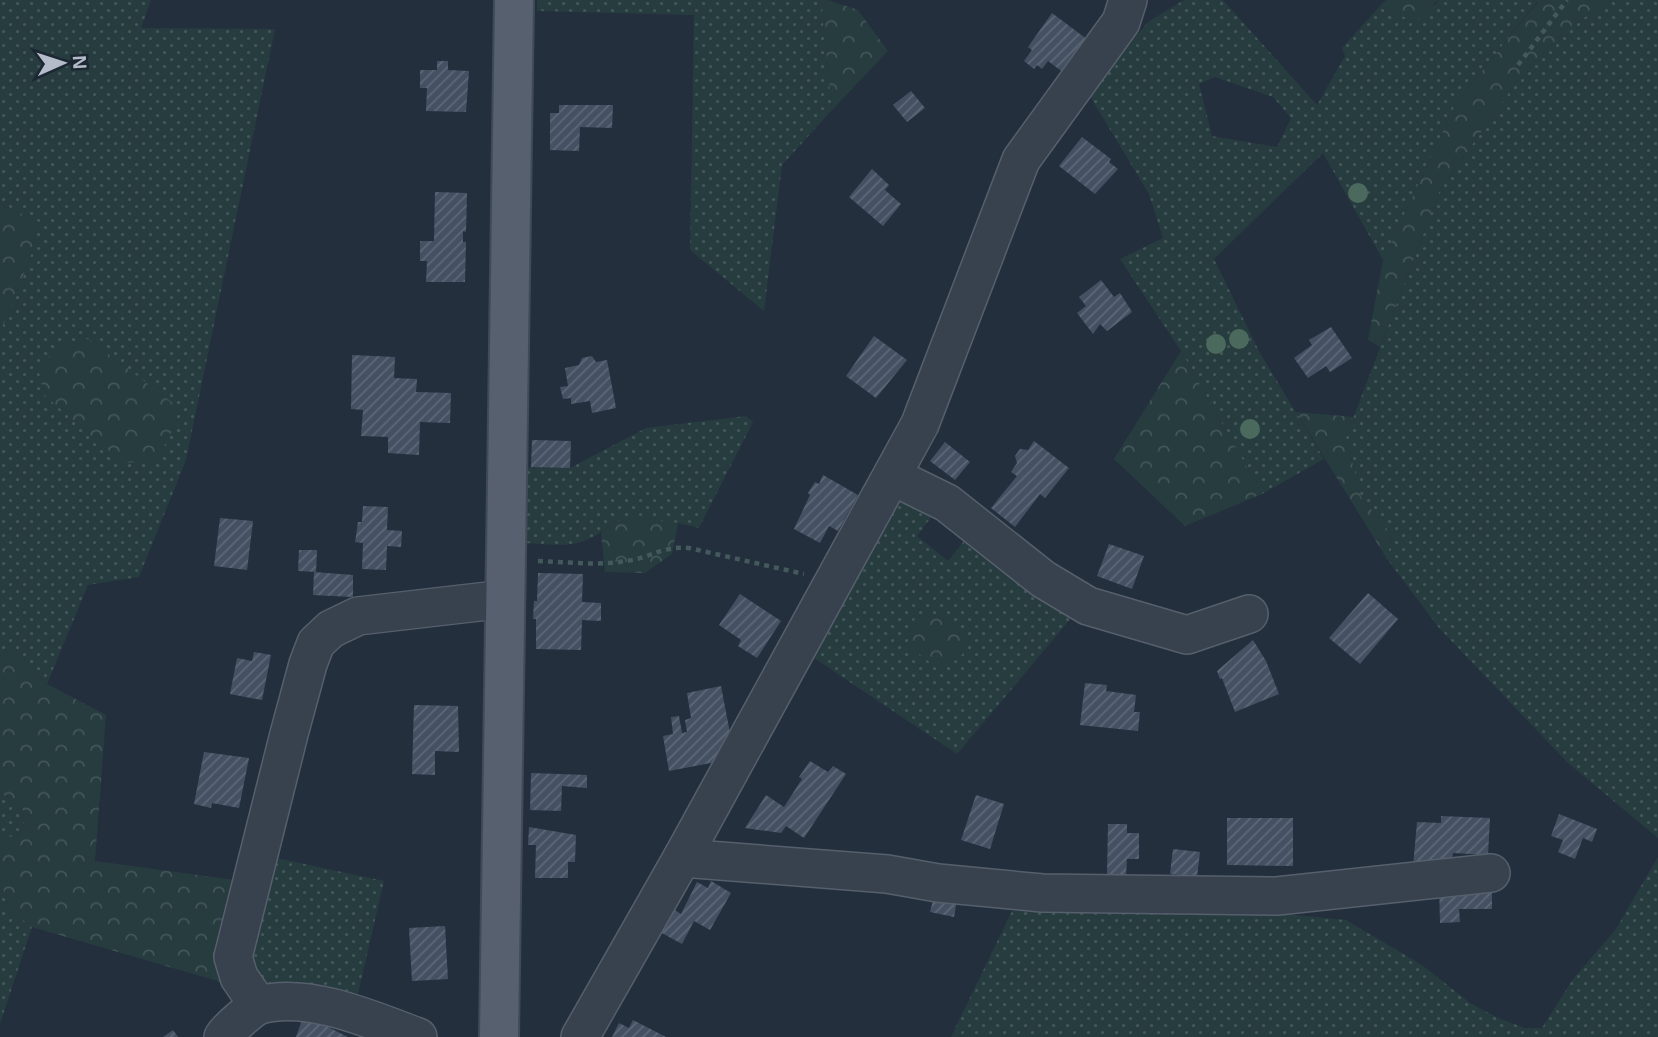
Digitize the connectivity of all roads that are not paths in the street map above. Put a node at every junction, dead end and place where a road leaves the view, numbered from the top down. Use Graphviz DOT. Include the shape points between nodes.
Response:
graph roads {
  1 [pos="514,0"];
  2 [pos="1129,0"];
  3 [pos="892,475"];
  4 [pos="505,598"];
  5 [pos="1249,614"];
  6 [pos="682,858"];
  7 [pos="1491,873"];
  8 [pos="258,1005"];
  9 [pos="223,1037"];
  10 [pos="418,1037"];
  11 [pos="499,1037"];
  12 [pos="580,1037"];
  1 -- 4 [label="main road"];
  2 -- 3 [label="street" via="1121,23 1021,160 920,424"];
  3 -- 5 [label="street" via="947,503 1043,579 1088,606 1181,634 1194,634 1206,615"];
  3 -- 6 [label="street"];
  4 -- 8 [label="street" via="358,616 331,629 316,643 233,957 239,977"];
  4 -- 11 [label="main road"];
  6 -- 7 [label="street" via="887,874 1042,894 1276,896"];
  6 -- 12 [label="street"];
  8 -- 9 [label="street"];
  8 -- 10 [label="street" via="296,1002 342,1009"];
}
